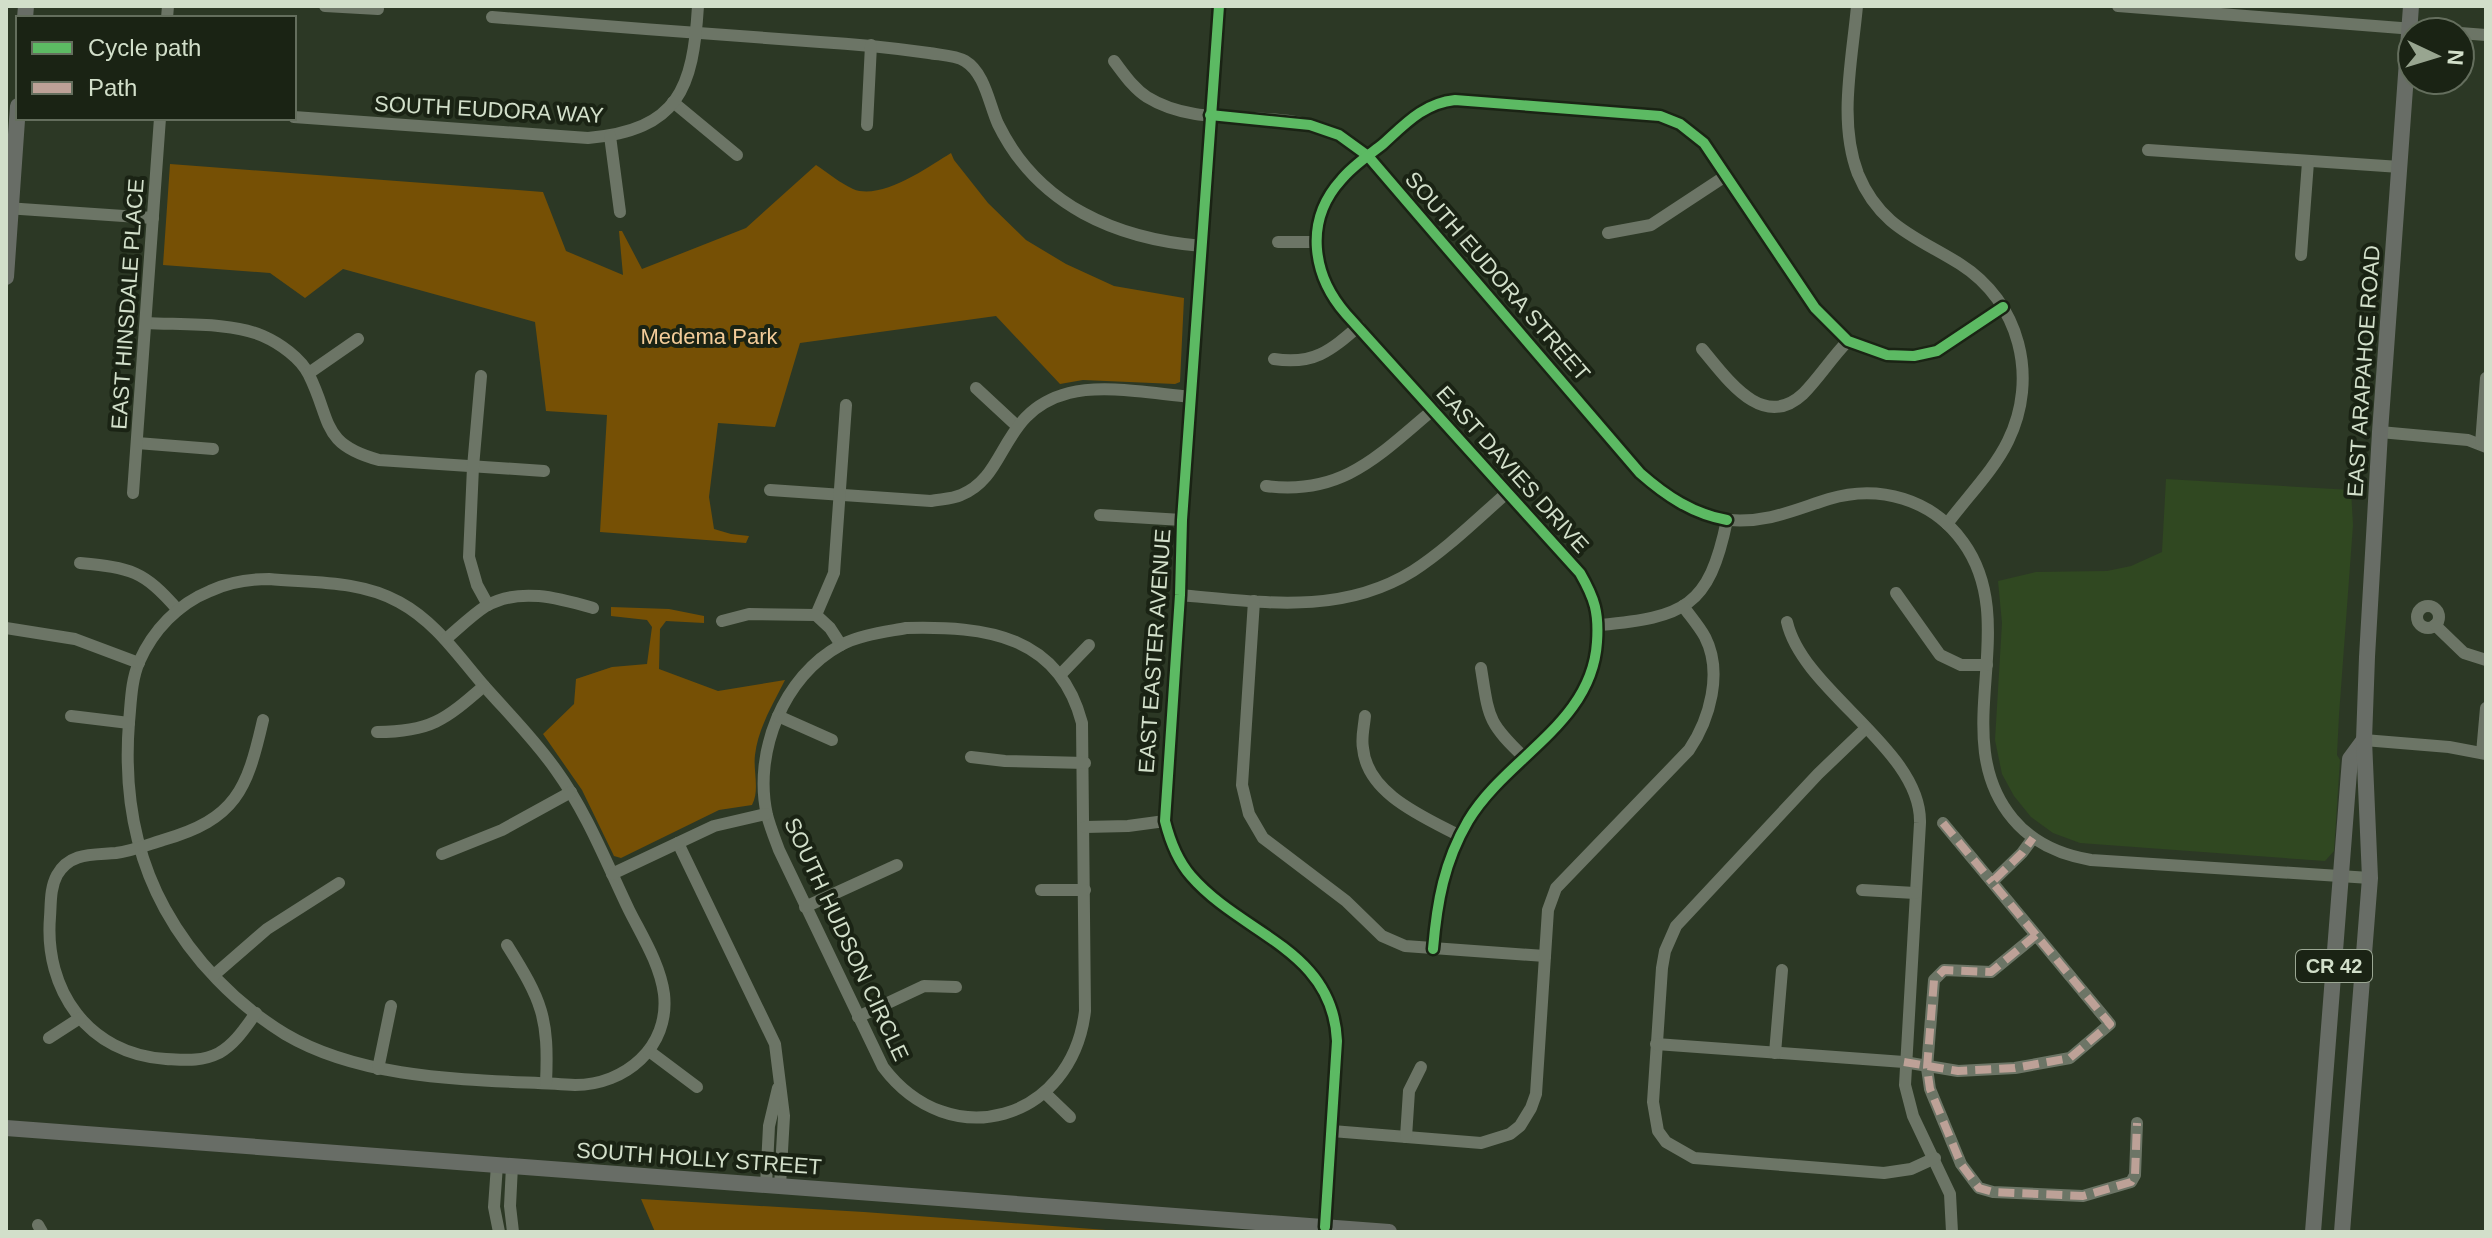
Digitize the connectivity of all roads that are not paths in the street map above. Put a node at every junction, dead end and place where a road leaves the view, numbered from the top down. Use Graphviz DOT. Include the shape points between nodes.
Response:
graph roads {
  1 [pos="325,6"];
  2 [pos="698,6"];
  3 [pos="1219,6"];
  4 [pos="1857,6"];
  5 [pos="2118,6"];
  6 [pos="2317,6"];
  7 [pos="378,9"];
  8 [pos="492,17"];
  9 [pos="2316,20"];
  10 [pos="2396,28"];
  11 [pos="697,33"];
  12 [pos="871,45"];
  13 [pos="1114,61"];
  14 [pos="2405,96"];
  15 [pos="673,102"];
  16 [pos="1210,115"];
  17 [pos="296,117"];
  18 [pos="17,120"];
  19 [pos="160,120"];
  20 [pos="867,125"];
  21 [pos="610,136"];
  22 [pos="2148,150"];
  23 [pos="737,155"];
  24 [pos="1368,156"];
  25 [pos="2308,162"];
  26 [pos="2400,167"];
  27 [pos="1727,175"];
  28 [pos="9,202"];
  29 [pos="620,212"];
  30 [pos="153,218"];
  31 [pos="1608,233"];
  32 [pos="1278,242"];
  33 [pos="1316,242"];
  34 [pos="1202,246"];
  35 [pos="2301,255"];
  36 [pos="6,277"];
  37 [pos="2003,307"];
  38 [pos="146,323"];
  39 [pos="1359,326"];
  40 [pos="358,339"];
  41 [pos="1848,341"];
  42 [pos="1702,349"];
  43 [pos="1274,359"];
  44 [pos="309,373"];
  45 [pos="481,376"];
  46 [pos="2486,378"];
  47 [pos="976,388"];
  48 [pos="1191,397"];
  49 [pos="846,405"];
  50 [pos="1434,409"];
  51 [pos="1017,426"];
  52 [pos="2380,432"];
  53 [pos="137,443"];
  54 [pos="2484,445"];
  55 [pos="213,449"];
  56 [pos="473,467"];
  57 [pos="544,471"];
  58 [pos="1266,486"];
  59 [pos="770,490"];
  60 [pos="1508,492"];
  61 [pos="133,493"];
  62 [pos="838,495"];
  63 [pos="1100,515"];
  64 [pos="1182,520"];
  65 [pos="1727,520"];
  66 [pos="1947,524"];
  67 [pos="80,563"];
  68 [pos="1896,593"];
  69 [pos="1180,595"];
  70 [pos="1254,601"];
  71 [pos="488,605"];
  72 [pos="1683,606"];
  73 [pos="593,608"];
  74 [pos="178,610"];
  75 [pos="816,615"];
  76 [pos="722,621"];
  77 [pos="1787,622"];
  78 [pos="1600,625"];
  79 [pos="2435,625"];
  80 [pos="6,628"];
  81 [pos="446,639"];
  82 [pos="841,645"];
  83 [pos="1089,645"];
  84 [pos="2486,660"];
  85 [pos="139,663"];
  86 [pos="1987,665"];
  87 [pos="1481,668"];
  88 [pos="1061,674"];
  89 [pos="484,686"];
  90 [pos="2486,708"];
  91 [pos="71,716"];
  92 [pos="778,716"];
  93 [pos="1365,716"];
  94 [pos="263,720"];
  95 [pos="129,723"];
  96 [pos="1866,728"];
  97 [pos="377,732"];
  98 [pos="832,740"];
  99 [pos="2364,740"];
  100 [pos="2484,753"];
  101 [pos="971,757"];
  102 [pos="1525,758"];
  103 [pos="1085,763"];
  104 [pos="571,792"];
  105 [pos="766,814"];
  106 [pos="1165,821"];
  107 [pos="1943,823"];
  108 [pos="1085,827"];
  109 [pos="1460,836"];
  110 [pos="2033,838"];
  111 [pos="678,843"];
  112 [pos="139,847"];
  113 [pos="442,854"];
  114 [pos="897,865"];
  115 [pos="612,874"];
  116 [pos="2341,876"];
  117 [pos="2370,878"];
  118 [pos="1992,882"];
  119 [pos="339,883"];
  120 [pos="1041,890"];
  121 [pos="1085,890"];
  122 [pos="1862,890"];
  123 [pos="1915,893"];
  124 [pos="805,907"];
  125 [pos="2036,935"];
  126 [pos="507,945"];
  127 [pos="1433,949"];
  128 [pos="1545,956"];
  129 [pos="1782,970"];
  130 [pos="214,975"];
  131 [pos="956,987"];
  132 [pos="391,1006"];
  133 [pos="256,1013"];
  134 [pos="858,1017"];
  135 [pos="80,1018"];
  136 [pos="49,1038"];
  137 [pos="1656,1044"];
  138 [pos="649,1051"];
  139 [pos="1775,1053"];
  140 [pos="1904,1062"];
  141 [pos="1421,1067"];
  142 [pos="1927,1068"];
  143 [pos="378,1069"];
  144 [pos="546,1083"];
  145 [pos="697,1087"];
  146 [pos="1045,1093"];
  147 [pos="1070,1117"];
  148 [pos="2137,1123"];
  149 [pos="6,1128"];
  150 [pos="1332,1131"];
  151 [pos="1406,1137"];
  152 [pos="1935,1158"];
  153 [pos="505,1165"];
  154 [pos="773,1186"];
  155 [pos="1325,1227"];
  156 [pos="499,1232"];
  157 [pos="513,1232"];
  158 [pos="1389,1232"];
  159 [pos="1952,1232"];
  160 [pos="2313,1232"];
  161 [pos="2342,1232"];
  1 -- 7 [label="street"];
  2 -- 11 [label="street, SOUTH EUDORA WAY"];
  3 -- 16 [label="street, EAST EASTER AVENUE"];
  4 -- 37 [label="street" via="1847,117 1859,175 1892,223 1965,267"];
  5 -- 9 [label="street"];
  6 -- 9 [label="street"];
  8 -- 11 [label="street"];
  9 -- 10 [label="street"];
  11 -- 12 [label="street"];
  11 -- 15 [label="street, SOUTH EUDORA WAY" via="690,75"];
  12 -- 20 [label="street"];
  12 -- 34 [label="street" via="966,61 1011,145 1065,201 1106,226"];
  13 -- 16 [label="street, SOUTH EUDORA STREET" via="1145,95 1165,106"];
  14 -- 26 [label="main road, EAST ARAPAHOE ROAD / CR 42"];
  15 -- 21 [label="street, SOUTH EUDORA WAY" via="645,125"];
  15 -- 23 [label="street"];
  16 -- 24 [label="street, SOUTH EUDORA STREET" via="1310,125 1339,135"];
  16 -- 34 [label="street, EAST EASTER AVENUE"];
  17 -- 21 [label="street, SOUTH EUDORA WAY"];
  18 -- 28 [label="main road"];
  19 -- 30 [label="street, EAST HINSDALE PLACE"];
  21 -- 29 [label="street"];
  22 -- 25 [label="street"];
  24 -- 27 [label="street, EAST DAVIES DRIVE" via="1426,108 1455,100 1660,116 1698,137"];
  24 -- 33 [label="street, EAST DAVIES DRIVE" via="1329,197"];
  24 -- 65 [label="street, SOUTH EUDORA STREET" via="1640,473 1685,506"];
  25 -- 26 [label="street"];
  25 -- 35 [label="street"];
  26 -- 52 [label="main road, EAST ARAPAHOE ROAD / CR 42"];
  27 -- 31 [label="street" via="1651,225"];
  27 -- 41 [label="street, EAST DAVIES DRIVE" via="1815,308"];
  28 -- 30 [label="street"];
  28 -- 36 [label="main road"];
  30 -- 38 [label="street, EAST HINSDALE PLACE"];
  32 -- 33 [label="street"];
  33 -- 39 [label="street, EAST DAVIES DRIVE" via="1327,287"];
  34 -- 48 [label="street, EAST EASTER AVENUE"];
  37 -- 41 [label="street" via="1937,351 1887,355"];
  37 -- 66 [label="street" via="2023,364 2019,413 2001,453"];
  38 -- 44 [label="street" via="253,331"];
  38 -- 53 [label="street, EAST HINSDALE PLACE"];
  39 -- 43 [label="street" via="1323,355 1303,361"];
  39 -- 50 [label="street, EAST DAVIES DRIVE"];
  40 -- 44 [label="street"];
  41 -- 42 [label="street" via="1802,395 1778,406 1742,395"];
  44 -- 56 [label="street" via="328,427 352,451 379,460"];
  45 -- 56 [label="street"];
  46 -- 54 [label="street"];
  47 -- 51 [label="street"];
  48 -- 51 [label="street" via="1082,391 1046,402"];
  48 -- 64 [label="street, EAST EASTER AVENUE"];
  49 -- 62 [label="street"];
  50 -- 58 [label="street" via="1350,475 1301,488"];
  50 -- 60 [label="street, EAST DAVIES DRIVE"];
  51 -- 62 [label="street" via="985,478 960,496 931,501"];
  52 -- 54 [label="street"];
  52 -- 99 [label="main road, EAST ARAPAHOE ROAD / CR 42"];
  53 -- 55 [label="street"];
  53 -- 61 [label="street, EAST HINSDALE PLACE"];
  56 -- 57 [label="street"];
  56 -- 71 [label="street" via="469,557"];
  59 -- 62 [label="street"];
  60 -- 70 [label="street" via="1434,556 1383,587 1325,603"];
  60 -- 78 [label="street, EAST DAVIES DRIVE" via="1580,573"];
  62 -- 75 [label="street" via="834,573"];
  63 -- 64 [label="street"];
  64 -- 69 [label="street, EAST EASTER AVENUE"];
  65 -- 66 [label="street, SOUTH EUDORA STREET" via="1768,519 1866,493 1914,501"];
  65 -- 72 [label="street" via="1716,567"];
  66 -- 86 [label="street, SOUTH EUDORA STREET" via="1970,551 1982,577 1988,610"];
  67 -- 74 [label="street" via="138,573"];
  68 -- 86 [label="street" via="1940,655 1961,665"];
  69 -- 70 [label="street"];
  69 -- 106 [label="street, EAST EASTER AVENUE"];
  70 -- 127 [label="street" via="1242,785 1255,827 1382,936 1405,946"];
  71 -- 73 [label="street" via="536,595"];
  71 -- 81 [label="street"];
  72 -- 78 [label="street" via="1647,621"];
  72 -- 128 [label="street" via="1703,634 1711,657 1712,697 1705,724 1689,750 1562,880 1548,910"];
  74 -- 81 [label="street" via="198,596 239,581 349,585 401,603"];
  74 -- 85 [label="street"];
  75 -- 76 [label="street" via="749,614"];
  75 -- 82 [label="street"];
  77 -- 96 [label="street" via="1797,650"];
  78 -- 102 [label="street, EAST DAVIES DRIVE" via="1592,674 1580,700"];
  79 -- 84 [label="street" via="2464,653"];
  80 -- 85 [label="street" via="75,639"];
  81 -- 89 [label="street"];
  82 -- 88 [label="street" via="906,628 992,634 1026,646"];
  82 -- 92 [label="street, SOUTH HUDSON CIRCLE" via="798,681"];
  83 -- 88 [label="street"];
  85 -- 95 [label="street"];
  86 -- 110 [label="street, SOUTH EUDORA STREET" via="1985,767 2005,810"];
  87 -- 102 [label="street" via="1494,726"];
  88 -- 103 [label="street, SOUTH HUDSON CIRCLE" via="1082,723"];
  89 -- 97 [label="street" via="435,723 408,732"];
  89 -- 104 [label="street"];
  90 -- 100 [label="street"];
  91 -- 95 [label="street"];
  92 -- 98 [label="street"];
  92 -- 105 [label="street, SOUTH HUDSON CIRCLE" via="764,759"];
  93 -- 109 [label="street" via="1363,751 1379,785"];
  94 -- 112 [label="street" via="248,777 232,803 196,830"];
  95 -- 112 [label="street" via="129,786"];
  96 -- 123 [label="street" via="1905,773 1918,797"];
  96 -- 137 [label="street" via="1676,926 1665,951"];
  99 -- 100 [label="street"];
  99 -- 116 [label="main road, EAST ARAPAHOE ROAD / CR 42" via="2350,759"];
  99 -- 117 [label="main road, EAST ARAPAHOE ROAD / CR 42"];
  101 -- 103 [label="street"];
  102 -- 109 [label="street, EAST DAVIES DRIVE" via="1477,807"];
  103 -- 108 [label="street, SOUTH HUDSON CIRCLE"];
  104 -- 113 [label="street" via="502,830"];
  104 -- 115 [label="street"];
  105 -- 111 [label="street" via="714,826"];
  105 -- 124 [label="street, SOUTH HUDSON CIRCLE"];
  106 -- 108 [label="street"];
  106 -- 150 [label="street, EAST EASTER AVENUE" via="1189,874 1293,955 1326,993 1337,1028"];
  107 -- 118 [label="street"];
  108 -- 121 [label="street, SOUTH HUDSON CIRCLE"];
  109 -- 127 [label="street, EAST DAVIES DRIVE" via="1443,875"];
  110 -- 116 [label="street" via="2091,860"];
  110 -- 118 [label="street"];
  111 -- 115 [label="street"];
  111 -- 154 [label="street" via="778,1057 784,1123"];
  112 -- 130 [label="street" via="165,909"];
  112 -- 135 [label="street" via="82,855 63,867 53,884 50,957 61,991"];
  114 -- 124 [label="street"];
  115 -- 138 [label="street" via="662,980 664,1013"];
  116 -- 117 [label="street"];
  116 -- 160 [label="main road, EAST ARAPAHOE ROAD / CR 42"];
  117 -- 161 [label="main road, EAST ARAPAHOE ROAD / CR 42"];
  118 -- 125 [label="street"];
  119 -- 130 [label="street" via="267,929"];
  120 -- 121 [label="street"];
  121 -- 146 [label="street, SOUTH HUDSON CIRCLE" via="1083,1033 1061,1077"];
  122 -- 123 [label="street"];
  123 -- 140 [label="street"];
  124 -- 134 [label="street, SOUTH HUDSON CIRCLE"];
  125 -- 142 [label="street" via="1991,972 1944,970 1934,980"];
  125 -- 142 [label="street" via="2110,1024 2070,1058 2015,1068"];
  126 -- 144 [label="street" via="543,1013"];
  127 -- 128 [label="street"];
  128 -- 151 [label="street" via="1536,1094 1520,1126 1481,1143"];
  129 -- 139 [label="street"];
  130 -- 133 [label="street"];
  131 -- 134 [label="street" via="924,986"];
  132 -- 143 [label="street"];
  133 -- 135 [label="street" via="232,1043 195,1060 130,1051 100,1036"];
  133 -- 143 [label="street" via="304,1044"];
  134 -- 146 [label="street, SOUTH HUDSON CIRCLE" via="891,1078 909,1096 942,1113 1000,1115"];
  135 -- 136 [label="street"];
  137 -- 139 [label="street"];
  137 -- 152 [label="street" via="1653,1102 1658,1131 1694,1158 1884,1173"];
  138 -- 144 [label="street" via="604,1082"];
  138 -- 145 [label="street"];
  139 -- 140 [label="street"];
  140 -- 142 [label="street"];
  140 -- 152 [label="street" via="1908,1102"];
  141 -- 151 [label="street" via="1409,1091"];
  142 -- 148 [label="street" via="1930,1089 1961,1164 1979,1188 1993,1192 2083,1196 2131,1182"];
  143 -- 144 [label="street"];
  146 -- 147 [label="street"];
  149 -- 153 [label="main road, SOUTH HOLLY STREET"];
  150 -- 151 [label="street"];
  150 -- 155 [label="street, EAST EASTER AVENUE"];
  152 -- 159 [label="street" via="1950,1194"];
  153 -- 154 [label="main road, SOUTH HOLLY STREET"];
  153 -- 156 [label="street" via="494,1207"];
  153 -- 157 [label="street"];
  154 -- 155 [label="main road, SOUTH HOLLY STREET"];
  155 -- 158 [label="main road, SOUTH HOLLY STREET"];
}
